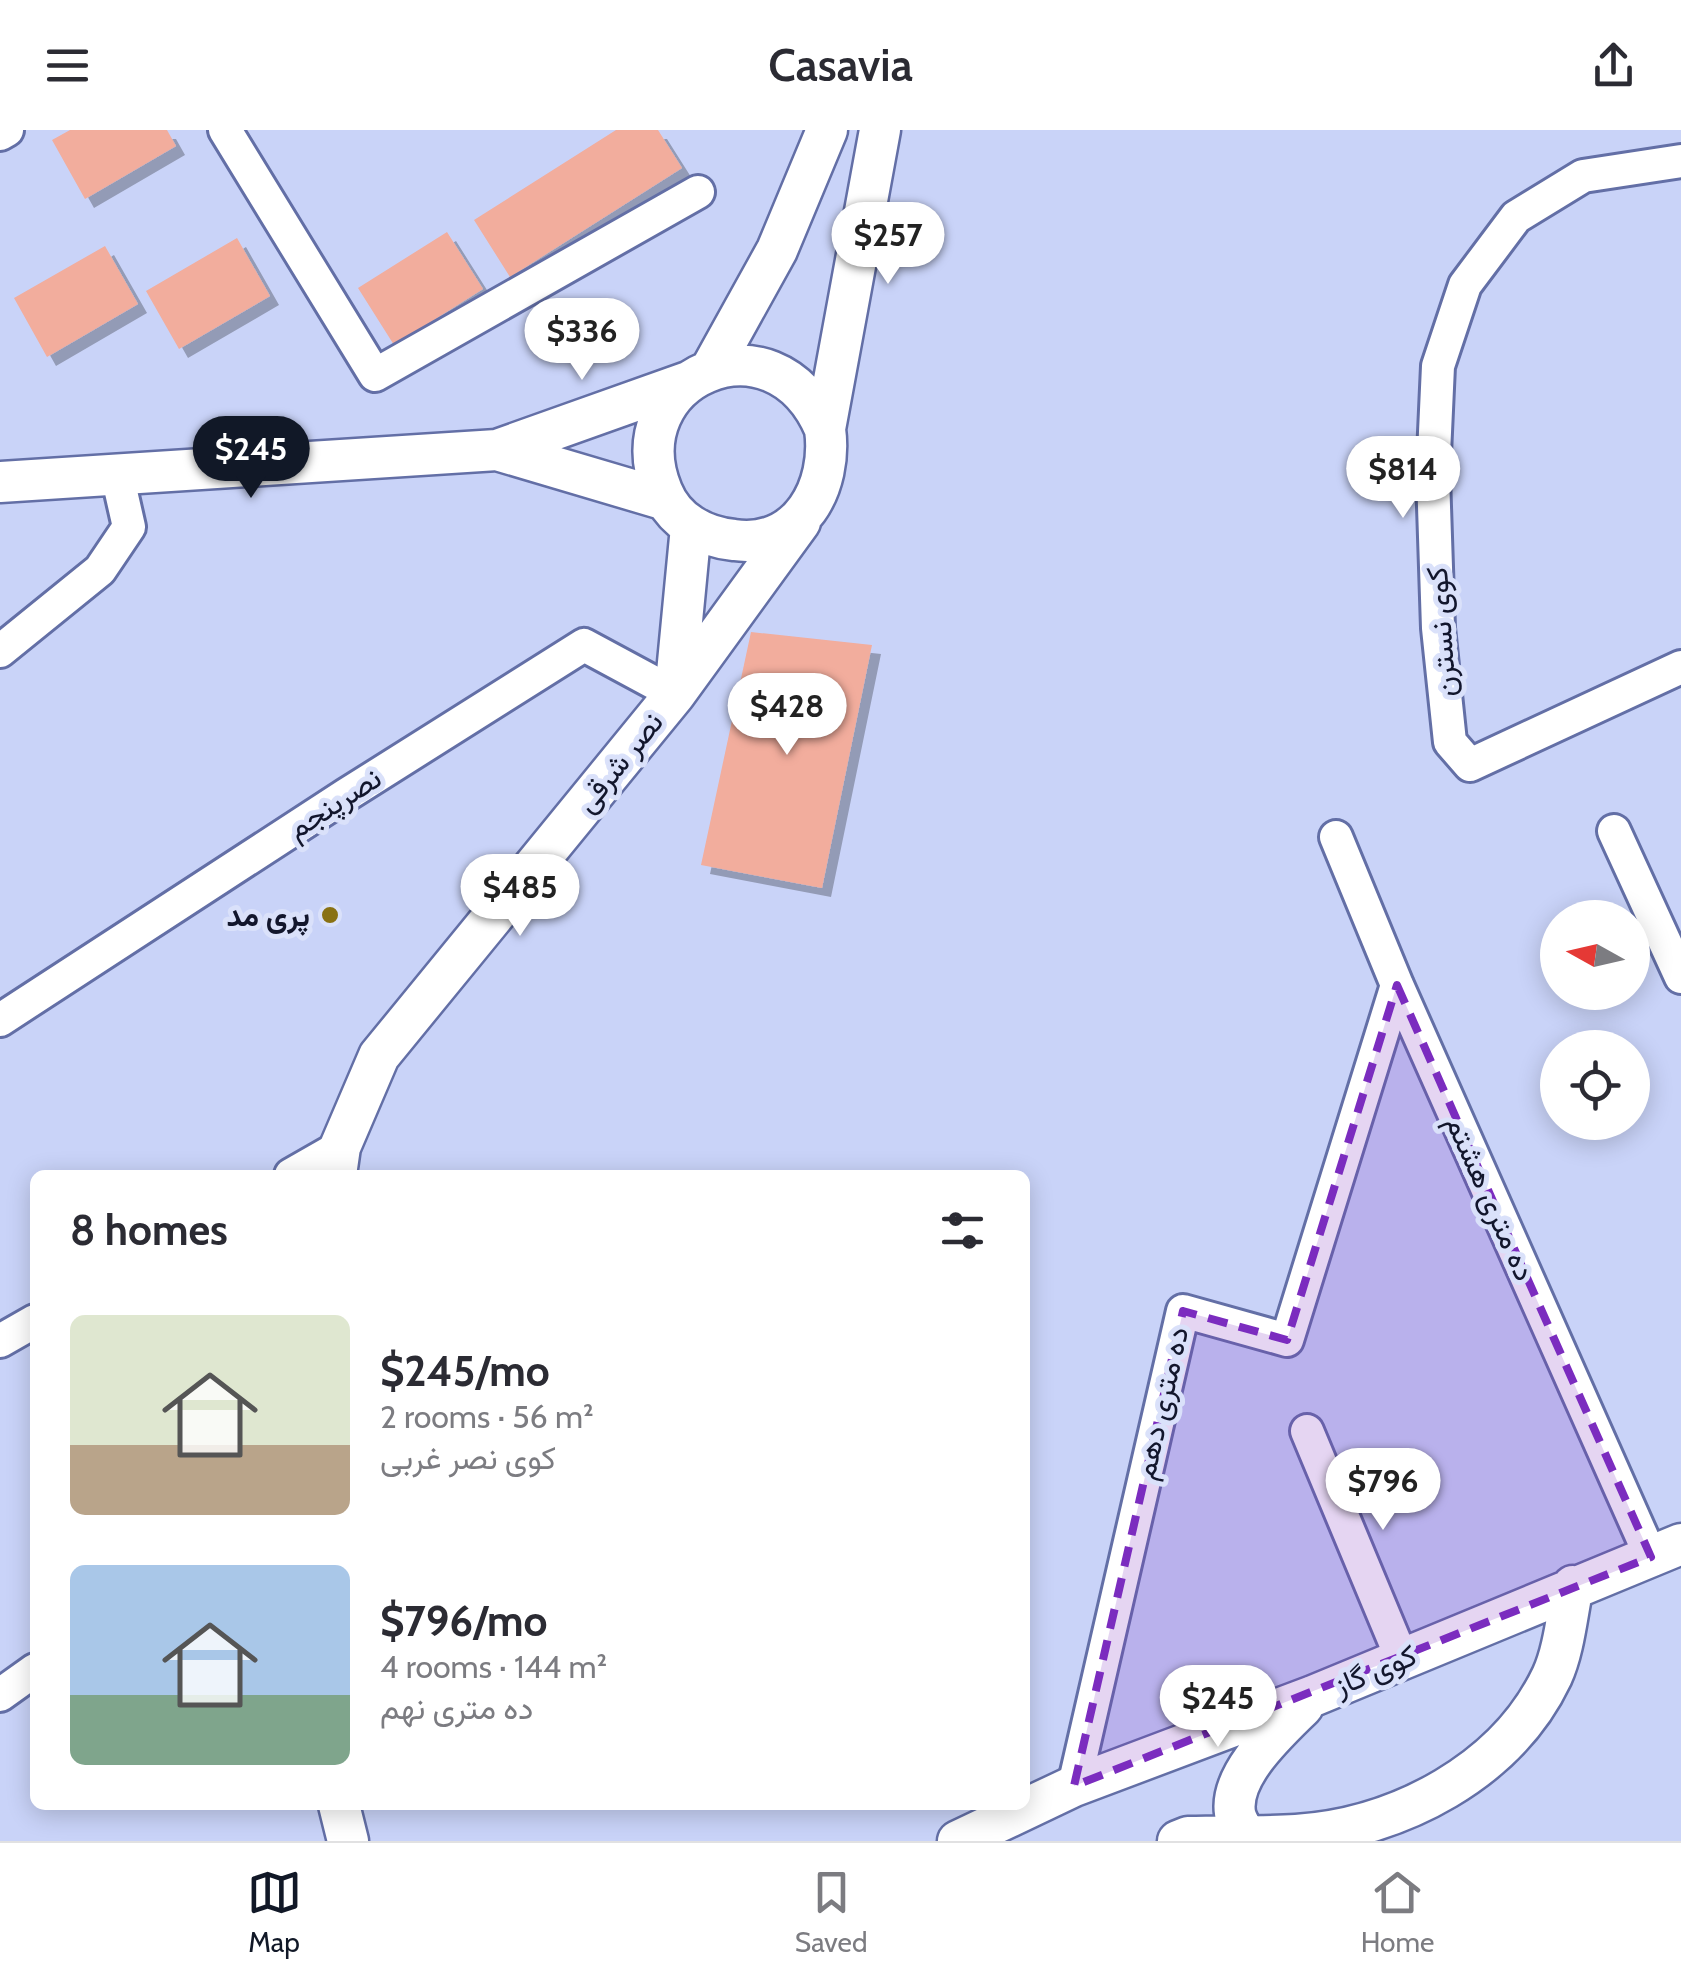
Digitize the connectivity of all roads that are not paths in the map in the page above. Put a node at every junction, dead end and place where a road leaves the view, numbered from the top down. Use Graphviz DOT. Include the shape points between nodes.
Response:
graph roads {
  1 [pos="7,130"];
  2 [pos="226,130"];
  3 [pos="828,130"];
  4 [pos="880,130"];
  5 [pos="0,134"];
  6 [pos="1681,160"];
  7 [pos="698,192"];
  8 [pos="700,376"];
  9 [pos="825,429"];
  10 [pos="497,450"];
  11 [pos="116,474"];
  12 [pos="0,482"];
  13 [pos="814,501"];
  14 [pos="679,513"];
  15 [pos="0,651"];
  16 [pos="1681,666"];
  17 [pos="675,694"];
  18 [pos="1614,831"];
  19 [pos="1336,837"];
  20 [pos="1681,977"];
  21 [pos="1397,986"];
  22 [pos="0,1020"];
  23 [pos="338,1161"];
  24 [pos="308,1170"];
  25 [pos="30,1324"];
  26 [pos="0,1341"];
  27 [pos="1307,1431"];
  28 [pos="1666,1551"];
  29 [pos="1574,1586"];
  30 [pos="1402,1659"];
  31 [pos="30,1674"];
  32 [pos="0,1696"];
  33 [pos="1313,1696"];
  34 [pos="1074,1786"];
  35 [pos="1030,1807"];
  36 [pos="339,1810"];
  37 [pos="1023,1810"];
  38 [pos="1244,1836"];
  39 [pos="348,1841"];
  40 [pos="958,1841"];
  41 [pos="1178,1841"];
  1 -- 5 [label="street"];
  2 -- 7 [label="street" via="375,376"];
  3 -- 8 [label="street" via="777,250"];
  4 -- 9 [label="street"];
  6 -- 16 [label="street, کوی نسترن" via="1583,176 1516,216 1465,284 1438,366 1433,476 1450,742 1470,766"];
  8 -- 9 [label="street" via="728,365 777,372 816,406"];
  8 -- 10 [label="street"];
  8 -- 14 [label="street" via="678,390 653,443 654,472"];
  9 -- 13 [label="street" via="829,454"];
  10 -- 11 [label="street"];
  10 -- 14 [label="street"];
  11 -- 12 [label="street"];
  11 -- 15 [label="street" via="128,527 100,570"];
  13 -- 14 [label="street" via="796,522 744,542 717,538"];
  13 -- 17 [label="street, نصر شرقی"];
  14 -- 17 [label="street"];
  17 -- 22 [label="street, نصرپنجم" via="584,645"];
  17 -- 23 [label="street, نصر شرقی" via="379,1056"];
  18 -- 20 [label="street"];
  19 -- 21 [label="street, ده متری هشتم"];
  21 -- 28 [label="street, ده متری هشتم"];
  21 -- 34 [label="street, ده متری دهم" via="1286,1340 1182,1311"];
  23 -- 24 [label="street"];
  25 -- 26 [label="street"];
  27 -- 30 [label="street"];
  28 -- 29 [label="street, کوی گاز"];
  29 -- 30 [label="street, کوی گاز"];
  29 -- 38 [label="street" via="1553,1674 1516,1732 1465,1778 1357,1825"];
  30 -- 33 [label="street, کوی گاز"];
  31 -- 32 [label="street"];
  33 -- 34 [label="street, کوی گاز"];
  33 -- 38 [label="street" via="1247,1769 1234,1813"];
  34 -- 35 [label="street, کوی گاز"];
  36 -- 39 [label="street"];
  37 -- 40 [label="street, کوی گاز"];
  38 -- 41 [label="street"];
}
